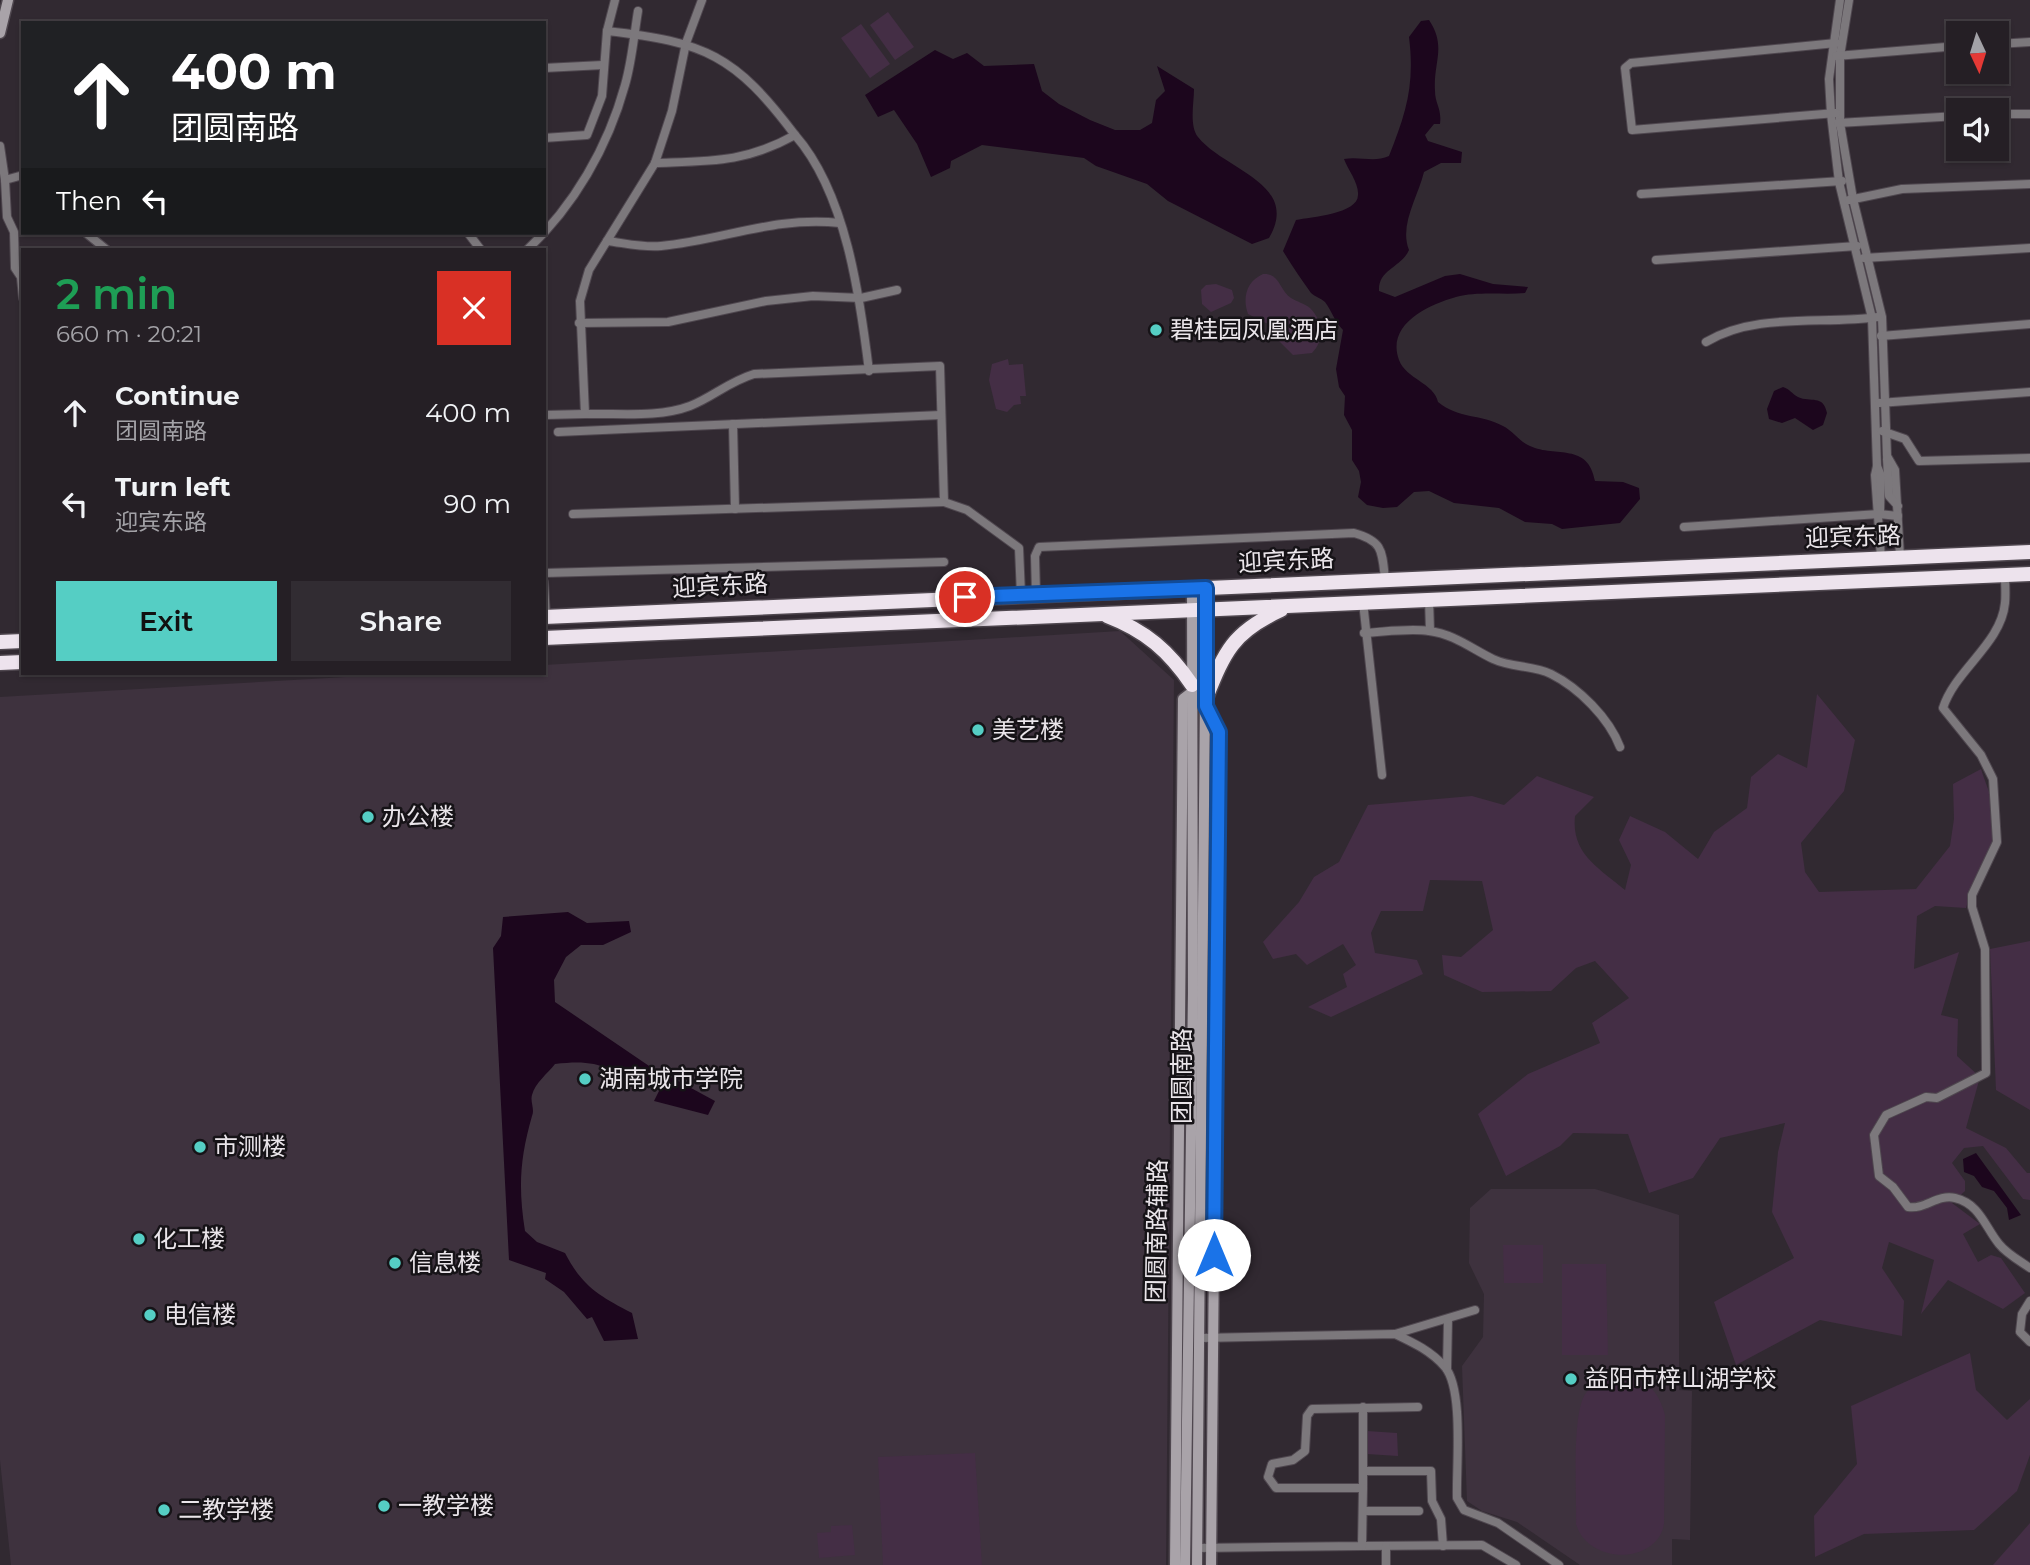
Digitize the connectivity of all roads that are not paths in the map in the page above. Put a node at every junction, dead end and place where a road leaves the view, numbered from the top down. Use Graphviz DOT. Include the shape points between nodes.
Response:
graph roads {
  1 [pos="8,0"];
  2 [pos="615,0"];
  3 [pos="702,0"];
  4 [pos="1840,0"];
  5 [pos="1849,0"];
  6 [pos="638,11"];
  7 [pos="607,30"];
  8 [pos="0,33"];
  9 [pos="634,34"];
  10 [pos="2030,42"];
  11 [pos="686,43"];
  12 [pos="1838,43"];
  13 [pos="2009,43"];
  14 [pos="1946,47"];
  15 [pos="1836,56"];
  16 [pos="603,65"];
  17 [pos="546,68"];
  18 [pos="1835,113"];
  19 [pos="2009,114"];
  20 [pos="2030,114"];
  21 [pos="1946,117"];
  22 [pos="1836,124"];
  23 [pos="795,135"];
  24 [pos="546,138"];
  25 [pos="0,146"];
  26 [pos="655,163"];
  27 [pos="21,176"];
  28 [pos="1849,179"];
  29 [pos="5,180"];
  30 [pos="1839,182"];
  31 [pos="2030,184"];
  32 [pos="1640,194"];
  33 [pos="1848,200"];
  34 [pos="840,223"];
  35 [pos="546,228"];
  36 [pos="18,231"];
  37 [pos="88,235"];
  38 [pos="607,241"];
  39 [pos="1859,245"];
  40 [pos="105,248"];
  41 [pos="2030,248"];
  42 [pos="1862,258"];
  43 [pos="1656,260"];
  44 [pos="21,276"];
  45 [pos="897,290"];
  46 [pos="860,298"];
  47 [pos="1877,317"];
  48 [pos="579,323"];
  49 [pos="2030,324"];
  50 [pos="1879,337"];
  51 [pos="1706,342"];
  52 [pos="869,371"];
  53 [pos="2030,392"];
  54 [pos="1880,403"];
  55 [pos="585,414"];
  56 [pos="546,415"];
  57 [pos="941,415"];
  58 [pos="733,424"];
  59 [pos="1881,431"];
  60 [pos="558,432"];
  61 [pos="2030,458"];
  62 [pos="944,502"];
  63 [pos="736,509"];
  64 [pos="573,514"];
  65 [pos="1879,514"];
  66 [pos="1898,516"];
  67 [pos="1684,527"];
  68 [pos="2030,552"];
  69 [pos="1900,557"];
  70 [pos="1881,558"];
  71 [pos="944,562"];
  72 [pos="546,573"];
  73 [pos="2030,574"];
  74 [pos="2004,575"];
  75 [pos="1385,579"];
  76 [pos="1199,588"];
  77 [pos="1036,594"];
  78 [pos="1021,595"];
  79 [pos="1429,599"];
  80 [pos="1363,602"];
  81 [pos="1290,606"];
  82 [pos="1199,610"];
  83 [pos="1103,614"];
  84 [pos="546,617"];
  85 [pos="1430,631"];
  86 [pos="1364,633"];
  87 [pos="546,638"];
  88 [pos="21,641"];
  89 [pos="0,642"];
  90 [pos="21,662"];
  91 [pos="0,663"];
  92 [pos="1199,695"];
  93 [pos="1620,747"];
  94 [pos="1382,775"];
  95 [pos="2030,1268"];
  96 [pos="2030,1301"];
  97 [pos="1475,1310"];
  98 [pos="1448,1319"];
  99 [pos="1395,1334"];
  100 [pos="1201,1338"];
  101 [pos="1213,1338"];
  102 [pos="2030,1342"];
  103 [pos="1447,1369"];
  104 [pos="1363,1407"];
  105 [pos="1418,1407"];
  106 [pos="1363,1471"];
  107 [pos="1363,1488"];
  108 [pos="1419,1510"];
  109 [pos="1363,1511"];
  110 [pos="1362,1546"];
  111 [pos="1386,1546"];
  112 [pos="1443,1546"];
  113 [pos="1198,1548"];
  114 [pos="1211,1548"];
  115 [pos="1175,1565"];
  116 [pos="1185,1565"];
  117 [pos="1197,1565"];
  118 [pos="1211,1565"];
  119 [pos="1386,1565"];
  120 [pos="1516,1565"];
  121 [pos="1559,1565"];
  1 -- 8 [label="main road"];
  2 -- 7 [label="street"];
  3 -- 11 [label="street"];
  4 -- 12 [label="street"];
  5 -- 12 [label="street"];
  6 -- 9 [label="street"];
  7 -- 9 [label="street"];
  7 -- 16 [label="street"];
  9 -- 11 [label="street"];
  9 -- 35 [label="street" via="625,85 603,147 573,197"];
  10 -- 13 [label="street"];
  11 -- 23 [label="street" via="733,66 766,96"];
  11 -- 26 [label="street"];
  12 -- 15 [label="street"];
  12 -- 18 [label="street" via="1631,62 1624,78 1632,130"];
  14 -- 15 [label="street"];
  15 -- 18 [label="street"];
  16 -- 17 [label="street"];
  16 -- 24 [label="street" via="602,96 587,135"];
  18 -- 22 [label="street"];
  19 -- 20 [label="street"];
  21 -- 22 [label="street"];
  22 -- 28 [label="street"];
  22 -- 30 [label="street"];
  23 -- 26 [label="street" via="766,151 728,160"];
  23 -- 34 [label="street" via="808,150"];
  25 -- 29 [label="street"];
  26 -- 38 [label="street"];
  27 -- 29 [label="street"];
  28 -- 30 [label="street"];
  28 -- 33 [label="street"];
  29 -- 36 [label="street" via="7,217"];
  30 -- 32 [label="street"];
  30 -- 33 [label="street"];
  31 -- 33 [label="street" via="1902,189"];
  33 -- 39 [label="street"];
  34 -- 38 [label="street" via="811,220 753,227 658,247"];
  34 -- 46 [label="street"];
  36 -- 44 [label="street" via="15,268"];
  37 -- 40 [label="street"];
  38 -- 48 [label="street" via="589,270"];
  39 -- 42 [label="street"];
  39 -- 43 [label="street"];
  41 -- 42 [label="street"];
  42 -- 47 [label="street"];
  45 -- 46 [label="street"];
  46 -- 48 [label="street" via="766,301 668,322"];
  46 -- 52 [label="street"];
  47 -- 50 [label="street"];
  47 -- 51 [label="street" via="1797,320 1722,332"];
  48 -- 55 [label="street"];
  49 -- 50 [label="street"];
  50 -- 54 [label="street"];
  52 -- 55 [label="street" via="754,374 668,412"];
  52 -- 57 [label="street" via="940,366"];
  53 -- 54 [label="street"];
  54 -- 59 [label="street"];
  55 -- 56 [label="street"];
  57 -- 58 [label="street"];
  57 -- 62 [label="street"];
  58 -- 60 [label="street"];
  58 -- 63 [label="street"];
  59 -- 61 [label="street" via="1905,439 1919,461"];
  59 -- 65 [label="street"];
  59 -- 66 [label="street" via="1889,496 1898,506"];
  62 -- 63 [label="street"];
  62 -- 78 [label="street" via="967,510 1019,548"];
  63 -- 64 [label="street"];
  65 -- 66 [label="street"];
  65 -- 67 [label="street"];
  65 -- 70 [label="street"];
  66 -- 69 [label="street"];
  68 -- 69 [label="highway, 迎宾东路"];
  69 -- 70 [label="highway, 迎宾东路"];
  70 -- 75 [label="highway, 迎宾东路"];
  71 -- 72 [label="street"];
  73 -- 74 [label="highway, 迎宾东路"];
  74 -- 79 [label="highway, 迎宾东路"];
  74 -- 95 [label="street" via="2005,606 1991,638 1948,693 1943,708 1981,755 1993,779 1997,842 1972,895 1985,949 1986,1073 1937,1098 1926,1097 1886,1115 1874,1135 1879,1176 1908,1208 1919,1209 1952,1197 1968,1202 1990,1226 1998,1244"];
  75 -- 76 [label="highway, 迎宾东路"];
  75 -- 77 [label="street" via="1382,552 1371,537 1354,533 1066,544 1039,547"];
  76 -- 77 [label="highway, 迎宾东路"];
  76 -- 82 [label="main road, 团圆南路"];
  77 -- 78 [label="highway, 迎宾东路"];
  78 -- 84 [label="highway, 迎宾东路"];
  79 -- 80 [label="highway, 迎宾东路"];
  79 -- 85 [label="street"];
  80 -- 81 [label="highway, 迎宾东路"];
  80 -- 86 [label="street"];
  81 -- 82 [label="highway, 迎宾东路"];
  81 -- 92 [label="highway" via="1235,639"];
  82 -- 83 [label="highway, 迎宾东路"];
  82 -- 92 [label="main road, 团圆南路"];
  82 -- 92 [label="main road, 团圆南路"];
  83 -- 87 [label="highway, 迎宾东路"];
  83 -- 92 [label="highway" via="1160,644"];
  85 -- 86 [label="street"];
  85 -- 93 [label="street" via="1467,643 1492,659 1551,674 1612,727"];
  86 -- 94 [label="street"];
  88 -- 89 [label="highway"];
  90 -- 91 [label="highway"];
  92 -- 100 [label="main road, 团圆南路"];
  92 -- 101 [label="main road" via="1219,732"];
  92 -- 115 [label="main road, 团圆南路辅路" via="1183,699"];
  92 -- 116 [label="main road, 团圆南路"];
  96 -- 102 [label="street" via="2022,1314 2020,1332"];
  97 -- 98 [label="street"];
  98 -- 99 [label="street"];
  98 -- 103 [label="street"];
  99 -- 101 [label="street"];
  99 -- 103 [label="street" via="1423,1347"];
  100 -- 101 [label="street"];
  100 -- 113 [label="main road, 团圆南路"];
  101 -- 114 [label="main road"];
  103 -- 121 [label="street" via="1456,1398 1457,1498 1464,1510 1498,1523"];
  104 -- 105 [label="street"];
  104 -- 106 [label="street"];
  104 -- 107 [label="street" via="1311,1409 1305,1451 1293,1460 1272,1464 1268,1477 1276,1488"];
  106 -- 107 [label="street"];
  106 -- 112 [label="street" via="1431,1471 1432,1501 1441,1518"];
  107 -- 109 [label="street"];
  108 -- 109 [label="street"];
  109 -- 110 [label="street"];
  110 -- 111 [label="street"];
  110 -- 114 [label="street"];
  111 -- 112 [label="street"];
  111 -- 119 [label="street"];
  112 -- 120 [label="street" via="1482,1545"];
  113 -- 114 [label="street"];
  113 -- 117 [label="main road, 团圆南路"];
  114 -- 118 [label="main road"];
}
